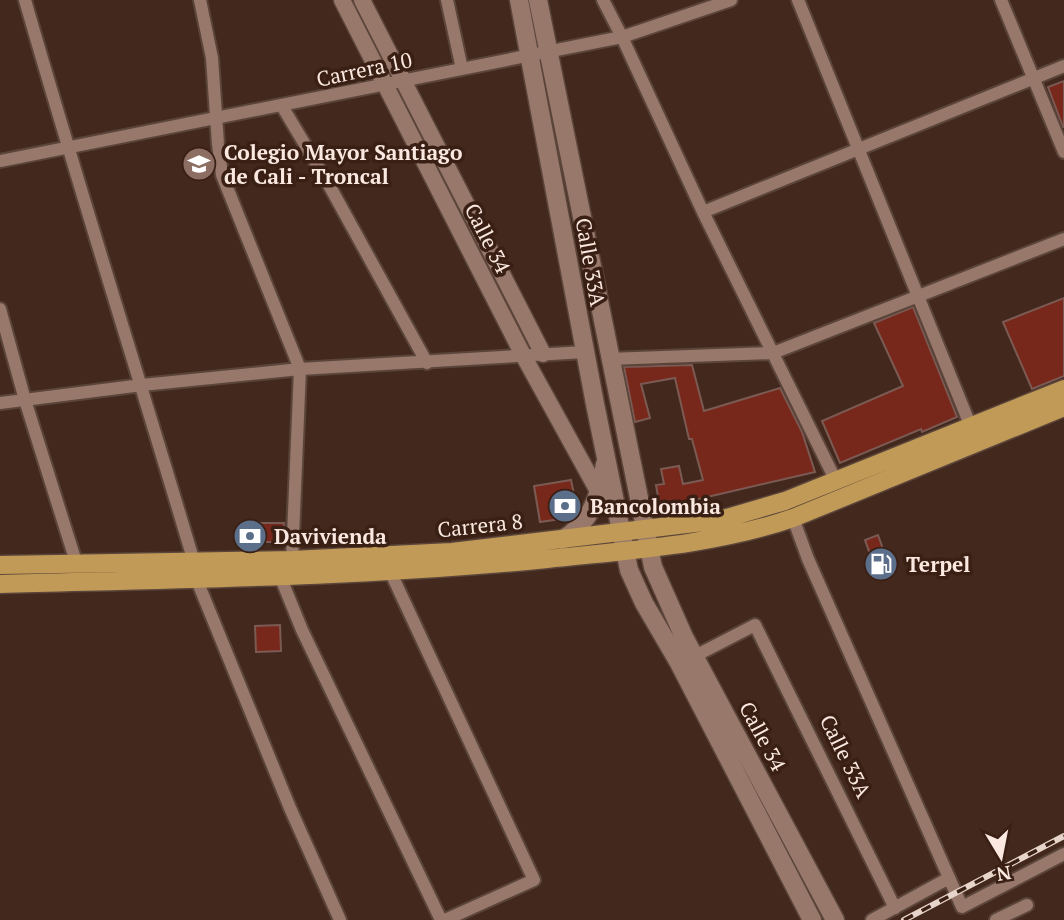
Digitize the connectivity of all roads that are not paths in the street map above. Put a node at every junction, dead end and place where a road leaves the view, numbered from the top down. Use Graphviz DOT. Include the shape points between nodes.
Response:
graph roads {
  1 [pos="25,0"];
  2 [pos="200,0"];
  3 [pos="342,0"];
  4 [pos="362,0"];
  5 [pos="447,0"];
  6 [pos="519,0"];
  7 [pos="538,0"];
  8 [pos="603,0"];
  9 [pos="731,0"];
  10 [pos="798,0"];
  11 [pos="1001,0"];
  12 [pos="622,37"];
  13 [pos="539,54"];
  14 [pos="1064,66"];
  15 [pos="462,69"];
  16 [pos="1032,78"];
  17 [pos="404,80"];
  18 [pos="387,84"];
  19 [pos="282,106"];
  20 [pos="218,118"];
  21 [pos="67,148"];
  22 [pos="858,149"];
  23 [pos="1064,152"];
  24 [pos="0,161"];
  25 [pos="457,188"];
  26 [pos="441,196"];
  27 [pos="703,212"];
  28 [pos="1064,239"];
  29 [pos="919,296"];
  30 [pos="0,309"];
  31 [pos="585,352"];
  32 [pos="773,353"];
  33 [pos="543,354"];
  34 [pos="523,355"];
  35 [pos="609,359"];
  36 [pos="427,363"];
  37 [pos="300,369"];
  38 [pos="142,385"];
  39 [pos="1064,389"];
  40 [pos="25,400"];
  41 [pos="0,403"];
  42 [pos="595,404"];
  43 [pos="1064,407"];
  44 [pos="971,427"];
  45 [pos="606,456"];
  46 [pos="836,481"];
  47 [pos="599,493"];
  48 [pos="793,518"];
  49 [pos="634,538"];
  50 [pos="562,540"];
  51 [pos="292,560"];
  52 [pos="76,562"];
  53 [pos="0,565"];
  54 [pos="195,570"];
  55 [pos="390,570"];
  56 [pos="280,576"];
  57 [pos="0,584"];
  58 [pos="695,656"];
  59 [pos="753,766"];
  60 [pos="735,775"];
  61 [pos="1064,854"];
  62 [pos="949,878"];
  63 [pos="1027,905"];
  64 [pos="895,908"];
  65 [pos="340,920"];
  66 [pos="443,920"];
  67 [pos="812,920"];
  68 [pos="835,920"];
  69 [pos="872,920"];
  70 [pos="996,920"];
  1 -- 21 [label="street"];
  2 -- 20 [label="street"];
  3 -- 18 [label="street, Calle 34"];
  4 -- 17 [label="street, Calle 34"];
  5 -- 15 [label="street"];
  6 -- 13 [label="main road, Calle 33A"];
  7 -- 13 [label="main road, Calle 33A"];
  8 -- 12 [label="street"];
  9 -- 12 [label="street, Carrera 10"];
  10 -- 22 [label="street"];
  11 -- 16 [label="street"];
  12 -- 13 [label="street, Carrera 10"];
  12 -- 27 [label="street"];
  13 -- 15 [label="street, Carrera 10"];
  13 -- 31 [label="main road, Calle 33A"];
  13 -- 35 [label="main road, Calle 33A"];
  14 -- 16 [label="street"];
  15 -- 17 [label="street, Carrera 10"];
  16 -- 22 [label="street"];
  16 -- 23 [label="street"];
  17 -- 18 [label="street, Carrera 10"];
  17 -- 25 [label="street, Calle 34"];
  18 -- 19 [label="street, Carrera 10"];
  18 -- 26 [label="street, Calle 34"];
  19 -- 20 [label="street, Carrera 10"];
  19 -- 36 [label="street"];
  20 -- 21 [label="street, Carrera 10"];
  20 -- 37 [label="street" via="225,186"];
  21 -- 24 [label="street, Carrera 10"];
  21 -- 38 [label="street"];
  22 -- 27 [label="street"];
  22 -- 29 [label="street"];
  25 -- 26 [label="street"];
  25 -- 33 [label="street, Calle 34"];
  26 -- 34 [label="street, Calle 34"];
  27 -- 32 [label="street"];
  28 -- 29 [label="street"];
  29 -- 32 [label="street"];
  29 -- 44 [label="street"];
  30 -- 40 [label="street"];
  31 -- 33 [label="street"];
  31 -- 42 [label="main road, Calle 33A"];
  32 -- 35 [label="street"];
  32 -- 46 [label="street"];
  33 -- 34 [label="street"];
  34 -- 36 [label="street"];
  34 -- 47 [label="street, Calle 34"];
  35 -- 49 [label="main road, Calle 33A"];
  36 -- 37 [label="street"];
  37 -- 38 [label="street"];
  37 -- 51 [label="street"];
  38 -- 40 [label="street"];
  38 -- 54 [label="street"];
  39 -- 44 [label="main road, Carrera 8"];
  40 -- 41 [label="street"];
  40 -- 52 [label="street"];
  42 -- 45 [label="main road, Calle 33A"];
  42 -- 49 [label="main road" via="606,422"];
  43 -- 48 [label="main road, Carrera 8"];
  44 -- 46 [label="main road, Carrera 8"];
  45 -- 47 [label="main road"];
  45 -- 49 [label="main road, Calle 33A"];
  46 -- 49 [label="main road, Carrera 8" via="754,512"];
  47 -- 50 [label="main road" via="586,520"];
  48 -- 49 [label="main road, Carrera 8" via="751,531"];
  48 -- 62 [label="street"];
  49 -- 50 [label="main road, Carrera 8"];
  49 -- 55 [label="main road, Carrera 8" via="454,568"];
  49 -- 58 [label="main road, Calle 34"];
  49 -- 60 [label="main road, Calle 34" via="629,570"];
  50 -- 51 [label="main road, Carrera 8" via="452,552"];
  51 -- 54 [label="main road, Carrera 8"];
  52 -- 53 [label="main road, Carrera 8"];
  52 -- 54 [label="main road, Carrera 8"];
  54 -- 56 [label="main road, Carrera 8"];
  54 -- 57 [label="main road, Carrera 8"];
  54 -- 65 [label="street"];
  55 -- 56 [label="main road, Carrera 8"];
  55 -- 66 [label="street" via="534,880"];
  56 -- 66 [label="street"];
  58 -- 59 [label="main road, Calle 34"];
  58 -- 64 [label="street, Calle 33A" via="755,625"];
  59 -- 60 [label="main road"];
  59 -- 68 [label="main road, Calle 34"];
  60 -- 67 [label="main road, Calle 34"];
  61 -- 62 [label="street" via="963,907"];
  62 -- 64 [label="street"];
  63 -- 70 [label="street"];
  64 -- 69 [label="street"];
}
